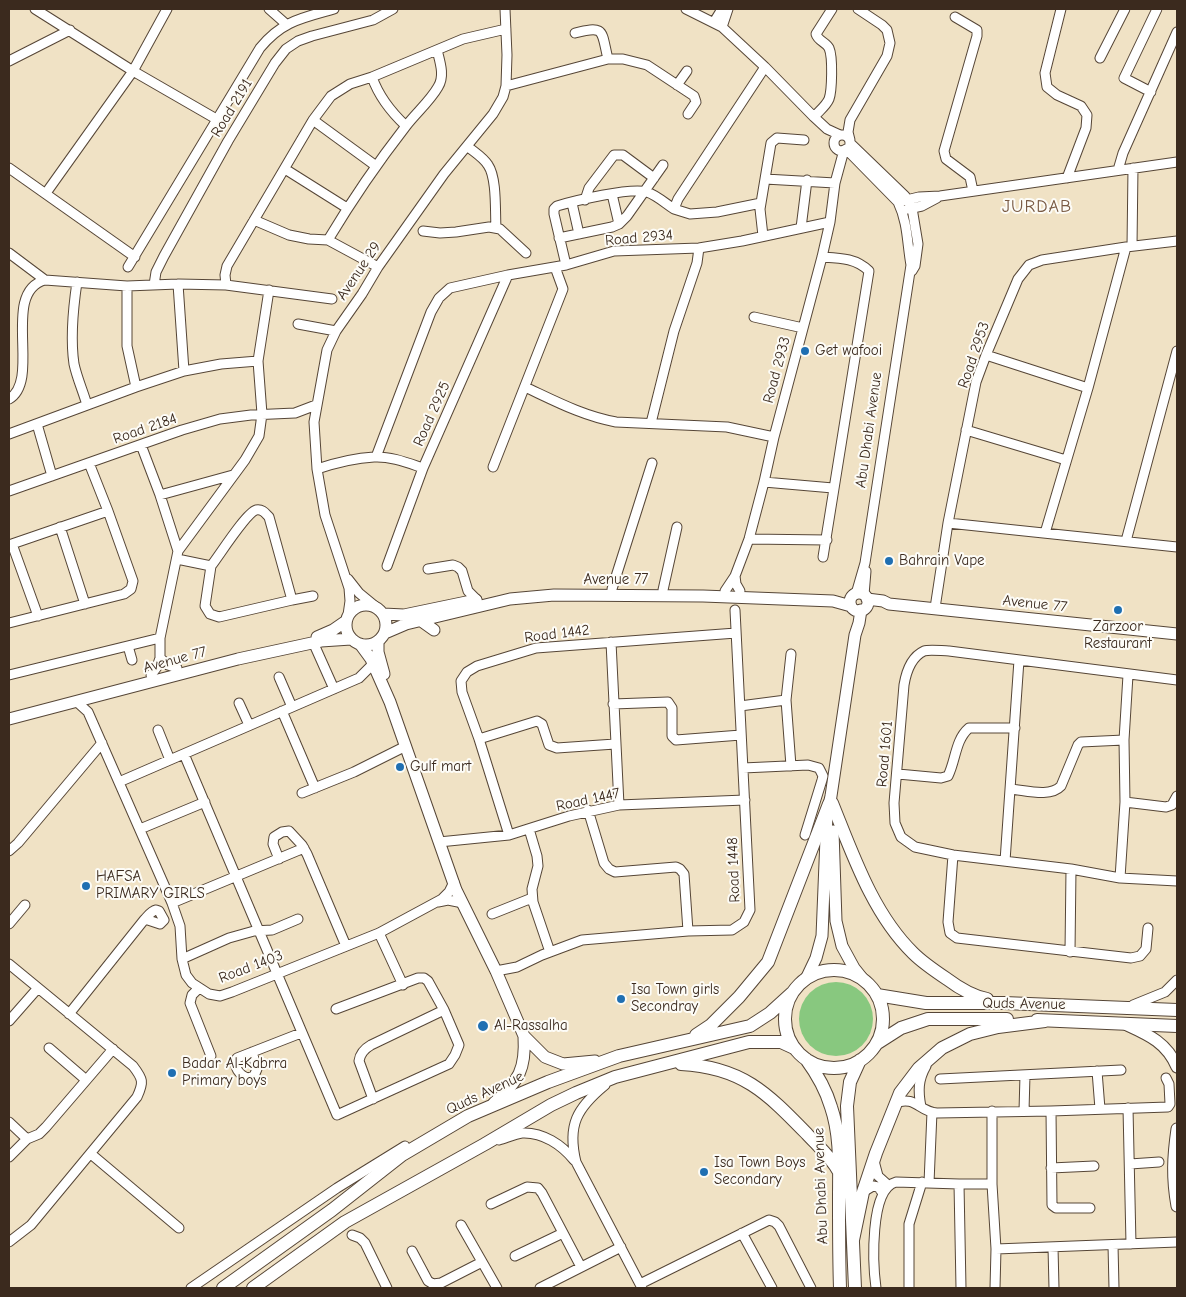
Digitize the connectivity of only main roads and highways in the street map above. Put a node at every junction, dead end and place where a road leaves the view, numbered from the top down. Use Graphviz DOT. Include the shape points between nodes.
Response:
graph roads {
  1 [pos="792,993"];
  2 [pos="877,995"];
  3 [pos="1004,1003"];
  4 [pos="1177,1010"];
  5 [pos="1046,1020"];
  6 [pos="1177,1026"];
  7 [pos="689,1040"];
  8 [pos="876,1044"];
  9 [pos="794,1048"];
  10 [pos="806,1060"];
  11 [pos="860,1060"];
  12 [pos="659,1066"];
  13 [pos="839,1172"];
  14 [pos="853,1240"];
  15 [pos="223,1288"];
  16 [pos="253,1288"];
  17 [pos="840,1288"];
  18 [pos="855,1288"];
  1 -- 2 [label="main road" via="806,979 819,972 834,970 862,978"];
  1 -- 7 [label="main road, Quds Avenue" via="750,1026"];
  1 -- 9 [label="main road" via="785,1015"];
  2 -- 3 [label="main road, Quds Avenue" via="926,1004"];
  2 -- 8 [label="main road" via="883,1020"];
  3 -- 4 [label="main road, Quds Avenue"];
  3 -- 7 [label="main road" via="962,990 914,954 880,909 831,801 768,962 711,1025"];
  5 -- 6 [label="main road, Quds Avenue"];
  5 -- 8 [label="main road, Quds Avenue" via="928,1019 901,1028"];
  5 -- 14 [label="main road" via="998,1026 956,1040 931,1056 909,1080 874,1160 863,1192"];
  7 -- 15 [label="main road, Quds Avenue" via="619,1056 468,1116 402,1155"];
  8 -- 11 [label="main road"];
  9 -- 10 [label="main road"];
  9 -- 12 [label="main road" via="781,1042 749,1042"];
  10 -- 11 [label="main road" via="833,1068"];
  10 -- 13 [label="main road, Abu Dhabi Avenue" via="832,1108 838,1137"];
  11 -- 14 [label="main road, Abu Dhabi Avenue" via="850,1082 847,1106"];
  12 -- 13 [label="main road" via="678,1064 716,1068 752,1084 782,1108"];
  12 -- 16 [label="main road" via="615,1077 551,1105 345,1222"];
  13 -- 17 [label="main road, Abu Dhabi Avenue"];
  14 -- 18 [label="main road, Abu Dhabi Avenue"];
}
